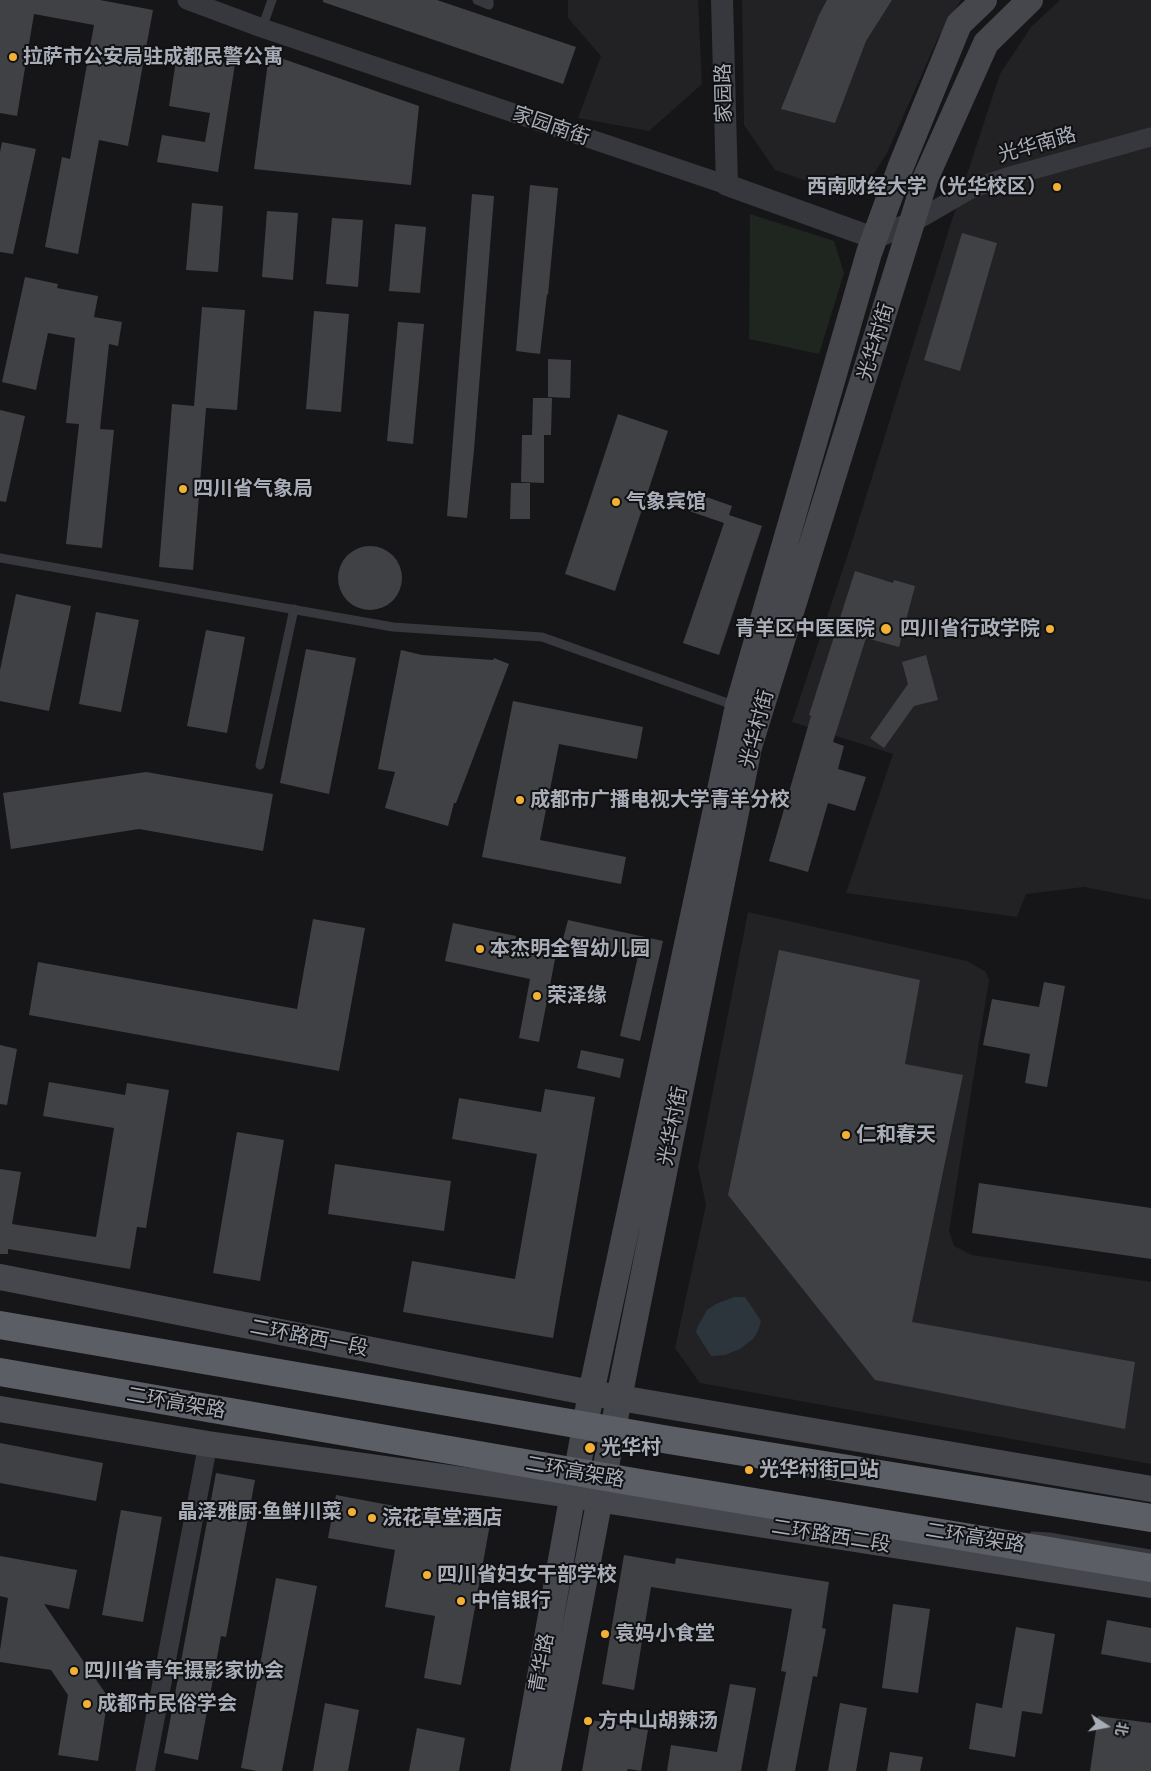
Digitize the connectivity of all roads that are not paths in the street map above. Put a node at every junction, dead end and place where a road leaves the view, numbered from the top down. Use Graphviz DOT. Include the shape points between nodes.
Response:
graph roads {
  1 [pos="186,0"];
  2 [pos="272,0"];
  3 [pos="477,0"];
  4 [pos="489,0"];
  5 [pos="722,0"];
  6 [pos="984,0"];
  7 [pos="1030,0"];
  8 [pos="262,28"];
  9 [pos="1151,137"];
  10 [pos="727,185"];
  11 [pos="914,222"];
  12 [pos="874,238"];
  13 [pos="0,558"];
  14 [pos="294,610"];
  15 [pos="749,710"];
  16 [pos="260,765"];
  17 [pos="0,1277"];
  18 [pos="0,1306"];
  19 [pos="0,1325"];
  20 [pos="109,1344"];
  21 [pos="0,1372"];
  22 [pos="0,1378"];
  23 [pos="75,1385"];
  24 [pos="591,1393"];
  25 [pos="619,1398"];
  26 [pos="0,1409"];
  27 [pos="208,1444"];
  28 [pos="940,1484"];
  29 [pos="1151,1490"];
  30 [pos="571,1495"];
  31 [pos="600,1500"];
  32 [pos="1031,1508"];
  33 [pos="1151,1518"];
  34 [pos="933,1531"];
  35 [pos="1151,1554"];
  36 [pos="1151,1568"];
  37 [pos="1151,1585"];
  38 [pos="145,1771"];
  39 [pos="523,1771"];
  40 [pos="548,1771"];
  1 -- 8 [label="street, 家园南街"];
  2 -- 8 [label="lane"];
  3 -- 4 [label="lane" via="489,5"];
  5 -- 10 [label="street, 家园路"];
  6 -- 12 [label="main road, 光华村街" via="959,24"];
  7 -- 11 [label="main road, 光华村街" via="986,43 926,177"];
  8 -- 10 [label="street, 家园南街"];
  9 -- 11 [label="street, 光华南路" via="971,189"];
  10 -- 12 [label="street, 家园南街"];
  11 -- 12 [label="street"];
  11 -- 15 [label="main road, 光华村街"];
  12 -- 15 [label="main road, 光华村街"];
  13 -- 14 [label="lane"];
  14 -- 15 [label="lane" via="392,627 542,637"];
  14 -- 16 [label="lane"];
  15 -- 24 [label="main road, 光华村街"];
  15 -- 25 [label="main road, 光华村街" via="746,767"];
  17 -- 24 [label="main road, 二环路西一段"];
  18 -- 20 [label="highway"];
  19 -- 20 [label="highway"];
  20 -- 28 [label="highway"];
  21 -- 23 [label="highway, 二环高架路"];
  22 -- 23 [label="highway"];
  23 -- 34 [label="highway, 二环高架路"];
  24 -- 25 [label="main road, 二环路西一段"];
  24 -- 30 [label="main road, 光华村街"];
  25 -- 29 [label="main road"];
  25 -- 31 [label="main road, 光华村街"];
  26 -- 27 [label="main road"];
  27 -- 30 [label="main road"];
  27 -- 38 [label="street"];
  28 -- 32 [label="lane"];
  28 -- 33 [label="highway"];
  30 -- 31 [label="main road"];
  30 -- 39 [label="main road, 青华路"];
  31 -- 37 [label="main road, 二环路西二段"];
  31 -- 40 [label="main road, 青华路"];
  34 -- 35 [label="lane" via="1049,1537"];
  34 -- 36 [label="highway, 二环高架路"];
}
